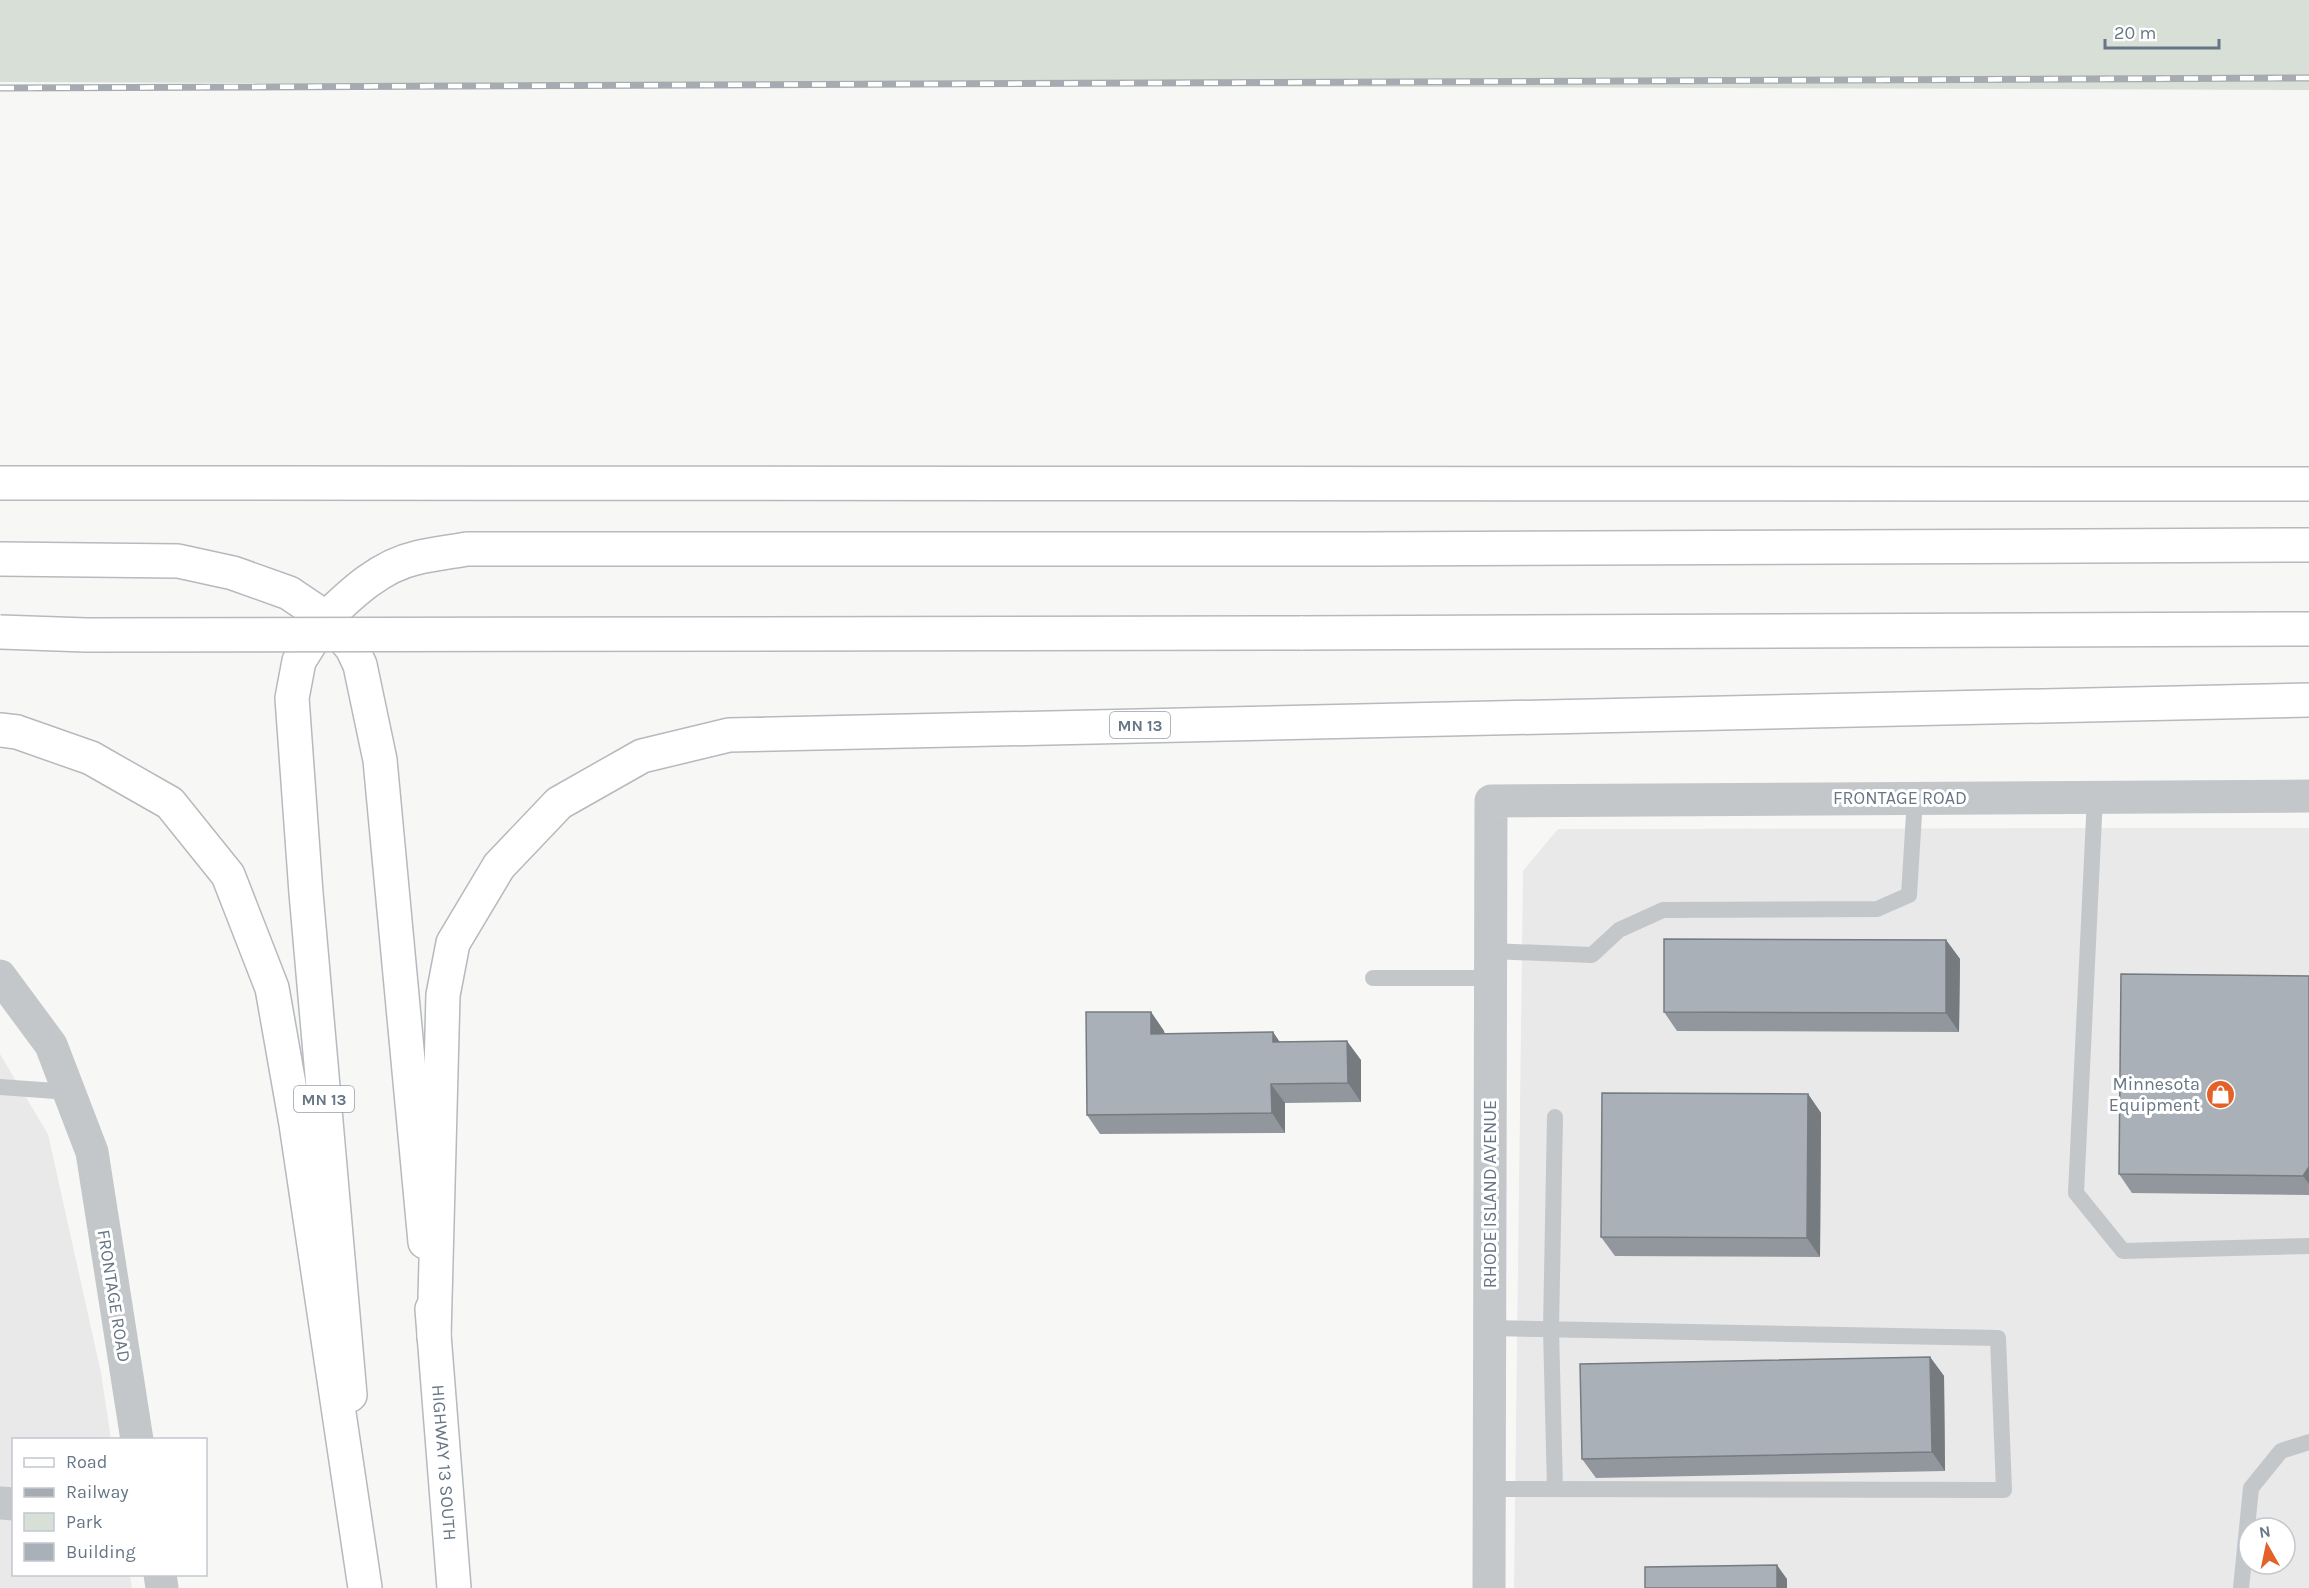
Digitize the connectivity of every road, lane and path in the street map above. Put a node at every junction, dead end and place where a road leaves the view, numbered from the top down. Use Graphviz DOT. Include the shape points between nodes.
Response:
graph roads {
  1 [pos="0,483"];
  2 [pos="2309,484"];
  3 [pos="2309,545"];
  4 [pos="0,559"];
  5 [pos="326,618"];
  6 [pos="2309,629"];
  7 [pos="0,632"];
  8 [pos="2309,700"];
  9 [pos="0,730"];
  10 [pos="2309,796"];
  11 [pos="2095,797"];
  12 [pos="1915,798"];
  13 [pos="1491,801"];
  14 [pos="1491,964"];
  15 [pos="0,976"];
  16 [pos="1373,978"];
  17 [pos="0,1087"];
  18 [pos="69,1092"];
  19 [pos="1555,1118"];
  20 [pos="2309,1246"];
  21 [pos="1490,1328"];
  22 [pos="1551,1329"];
  23 [pos="434,1337"];
  24 [pos="137,1438"];
  25 [pos="2309,1442"];
  26 [pos="1555,1489"];
  27 [pos="1490,1490"];
  28 [pos="366,1588"];
  29 [pos="454,1588"];
  30 [pos="1489,1588"];
  31 [pos="2241,1588"];
  1 -- 2 [label="main road"];
  3 -- 5 [label="main road, MN 13" via="467,549 413,558 381,573 355,590"];
  4 -- 5 [label="main road" via="178,561 233,573 289,593"];
  5 -- 23 [label="main road" via="352,648 360,665 380,760"];
  5 -- 28 [label="main road, MN 13" via="299,661 292,698"];
  6 -- 7 [label="main road, bridge" via="86,635"];
  8 -- 23 [label="main road, MN 13" via="729,735 642,756 559,803 499,866 453,943 443,995"];
  9 -- 28 [label="main road" via="17,732 91,758 170,803 228,875 272,988"];
  10 -- 11 [label="street, FRONTAGE ROAD"];
  11 -- 12 [label="street, FRONTAGE ROAD"];
  11 -- 20 [label="lane" via="2076,1193 2123,1251"];
  12 -- 13 [label="street, FRONTAGE ROAD"];
  12 -- 14 [label="lane" via="1909,895 1877,909 1663,910 1619,930 1592,955"];
  13 -- 14 [label="street, RHODE ISLAND AVENUE"];
  14 -- 16 [label="lane"];
  14 -- 21 [label="street, RHODE ISLAND AVENUE"];
  15 -- 18 [label="street, FRONTAGE ROAD" via="51,1045"];
  17 -- 18 [label="lane"];
  18 -- 24 [label="street, FRONTAGE ROAD" via="92,1152"];
  19 -- 22 [label="lane"];
  21 -- 22 [label="lane"];
  21 -- 27 [label="street, RHODE ISLAND AVENUE"];
  22 -- 26 [label="lane"];
  22 -- 26 [label="lane" via="1998,1338 2004,1490"];
  23 -- 29 [label="main road, HIGHWAY 13 SOUTH / MN 13"];
  25 -- 31 [label="lane" via="2282,1451 2251,1488"];
  26 -- 27 [label="lane"];
  27 -- 30 [label="street, RHODE ISLAND AVENUE"];
}
